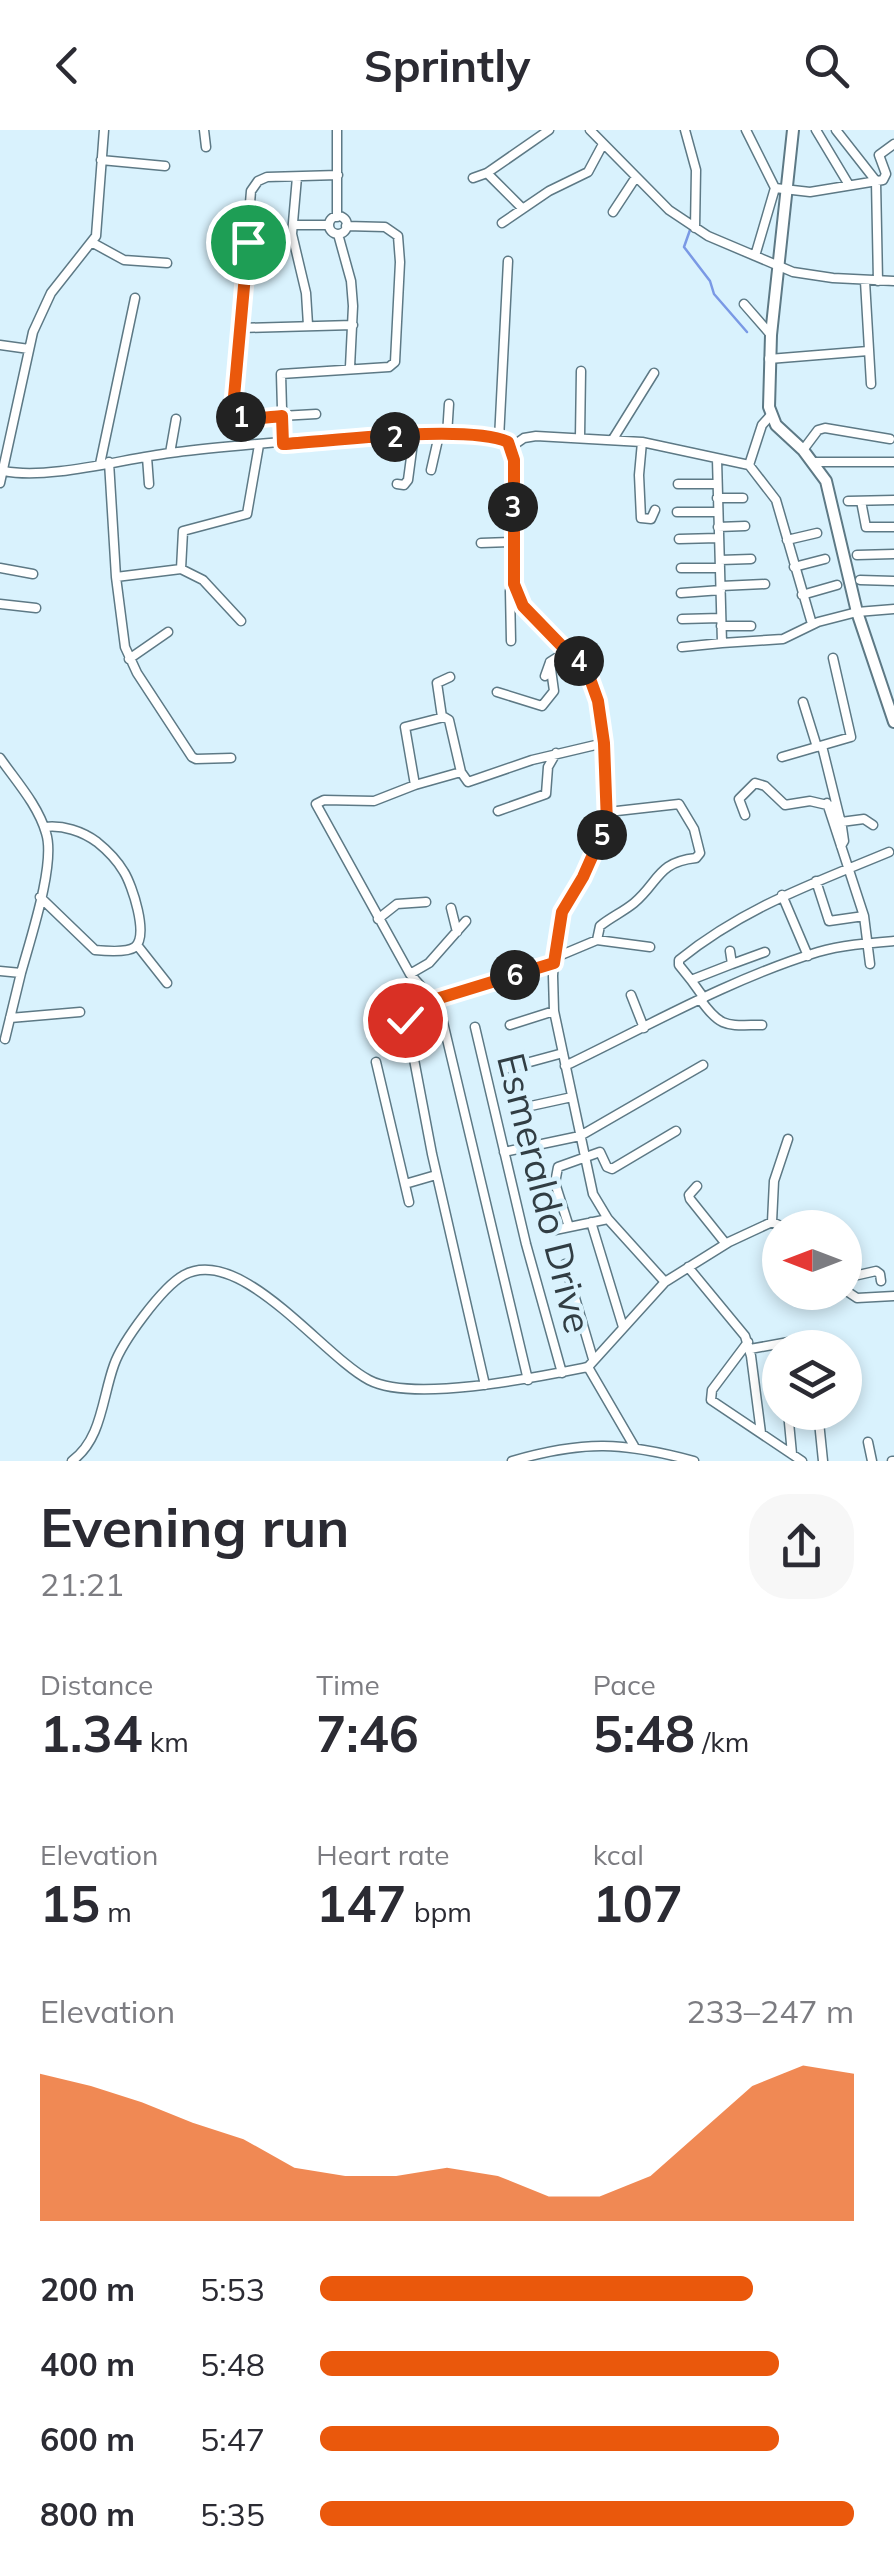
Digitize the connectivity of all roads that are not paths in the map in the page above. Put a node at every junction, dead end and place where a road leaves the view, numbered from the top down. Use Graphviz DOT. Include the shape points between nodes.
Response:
graph roads {
  1 [pos="104,130"];
  2 [pos="204,130"];
  3 [pos="337,130"];
  4 [pos="549,130"];
  5 [pos="685,130"];
  6 [pos="746,130"];
  7 [pos="792,130"];
  8 [pos="816,130"];
  9 [pos="838,131"];
  10 [pos="597,135"];
  11 [pos="894,144"];
  12 [pos="206,147"];
  13 [pos="101,160"];
  14 [pos="165,166"];
  15 [pos="487,172"];
  16 [pos="338,176"];
  17 [pos="297,177"];
  18 [pos="636,177"];
  19 [pos="473,178"];
  20 [pos="876,181"];
  21 [pos="850,185"];
  22 [pos="780,189"];
  23 [pos="522,208"];
  24 [pos="613,212"];
  25 [pos="337,216"];
  26 [pos="502,223"];
  27 [pos="292,224"];
  28 [pos="329,225"];
  29 [pos="346,226"];
  30 [pos="695,228"];
  31 [pos="338,234"];
  32 [pos="93,243"];
  33 [pos="754,256"];
  34 [pos="508,261"];
  35 [pos="166,264"];
  36 [pos="778,267"];
  37 [pos="865,281"];
  38 [pos="878,281"];
  39 [pos="894,281"];
  40 [pos="134,298"];
  41 [pos="744,304"];
  42 [pos="308,325"];
  43 [pos="353,325"];
  44 [pos="240,328"];
  45 [pos="771,335"];
  46 [pos="0,345"];
  47 [pos="29,349"];
  48 [pos="868,351"];
  49 [pos="770,359"];
  50 [pos="350,367"];
  51 [pos="581,370"];
  52 [pos="654,373"];
  53 [pos="870,384"];
  54 [pos="449,404"];
  55 [pos="316,414"];
  56 [pos="282,416"];
  57 [pos="771,416"];
  58 [pos="176,419"];
  59 [pos="443,435"];
  60 [pos="414,436"];
  61 [pos="580,437"];
  62 [pos="499,439"];
  63 [pos="613,439"];
  64 [pos="890,439"];
  65 [pos="642,442"];
  66 [pos="283,444"];
  67 [pos="259,445"];
  68 [pos="512,447"];
  69 [pos="804,450"];
  70 [pos="170,453"];
  71 [pos="146,456"];
  72 [pos="717,459"];
  73 [pos="814,462"];
  74 [pos="894,462"];
  75 [pos="104,463"];
  76 [pos="750,465"];
  77 [pos="431,470"];
  78 [pos="4,471"];
  79 [pos="0,483"];
  80 [pos="150,484"];
  81 [pos="397,484"];
  82 [pos="678,484"];
  83 [pos="717,484"];
  84 [pos="717,498"];
  85 [pos="743,498"];
  86 [pos="894,500"];
  87 [pos="848,501"];
  88 [pos="861,501"];
  89 [pos="655,510"];
  90 [pos="677,512"];
  91 [pos="717,512"];
  92 [pos="745,526"];
  93 [pos="718,527"];
  94 [pos="894,527"];
  95 [pos="817,533"];
  96 [pos="678,538"];
  97 [pos="718,538"];
  98 [pos="787,540"];
  99 [pos="513,542"];
  100 [pos="480,544"];
  101 [pos="894,554"];
  102 [pos="858,555"];
  103 [pos="752,559"];
  104 [pos="825,559"];
  105 [pos="720,564"];
  106 [pos="794,567"];
  107 [pos="0,568"];
  108 [pos="681,568"];
  109 [pos="180,569"];
  110 [pos="32,574"];
  111 [pos="116,576"];
  112 [pos="860,580"];
  113 [pos="894,581"];
  114 [pos="514,584"];
  115 [pos="766,584"];
  116 [pos="837,585"];
  117 [pos="721,588"];
  118 [pos="681,593"];
  119 [pos="802,595"];
  120 [pos="0,604"];
  121 [pos="36,608"];
  122 [pos="894,609"];
  123 [pos="857,612"];
  124 [pos="682,620"];
  125 [pos="241,621"];
  126 [pos="721,622"];
  127 [pos="812,624"];
  128 [pos="750,626"];
  129 [pos="168,632"];
  130 [pos="511,641"];
  131 [pos="722,644"];
  132 [pos="682,647"];
  133 [pos="569,650"];
  134 [pos="832,658"];
  135 [pos="129,660"];
  136 [pos="550,662"];
  137 [pos="545,676"];
  138 [pos="450,677"];
  139 [pos="496,692"];
  140 [pos="803,702"];
  141 [pos="442,717"];
  142 [pos="894,722"];
  143 [pos="604,743"];
  144 [pos="819,747"];
  145 [pos="556,753"];
  146 [pos="782,757"];
  147 [pos="0,758"];
  148 [pos="231,758"];
  149 [pos="461,772"];
  150 [pos="415,785"];
  151 [pos="832,805"];
  152 [pos="498,811"];
  153 [pos="608,812"];
  154 [pos="744,815"];
  155 [pos="841,822"];
  156 [pos="873,825"];
  157 [pos="45,827"];
  158 [pos="841,846"];
  159 [pos="889,852"];
  160 [pos="850,868"];
  161 [pos="816,881"];
  162 [pos="782,895"];
  163 [pos="40,897"];
  164 [pos="426,902"];
  165 [pos="451,908"];
  166 [pos="864,916"];
  167 [pos="378,918"];
  168 [pos="466,921"];
  169 [pos="457,932"];
  170 [pos="603,940"];
  171 [pos="894,941"];
  172 [pos="868,943"];
  173 [pos="137,944"];
  174 [pos="650,946"];
  175 [pos="730,951"];
  176 [pos="764,952"];
  177 [pos="808,956"];
  178 [pos="554,960"];
  179 [pos="732,964"];
  180 [pos="870,964"];
  181 [pos="0,971"];
  182 [pos="21,973"];
  183 [pos="410,974"];
  184 [pos="691,980"];
  185 [pos="167,983"];
  186 [pos="631,995"];
  187 [pos="702,998"];
  188 [pos="433,1000"];
  189 [pos="554,1011"];
  190 [pos="80,1012"];
  191 [pos="10,1018"];
  192 [pos="762,1025"];
  193 [pos="510,1026"];
  194 [pos="475,1027"];
  195 [pos="644,1028"];
  196 [pos="631,1034"];
  197 [pos="4,1039"];
  198 [pos="638,1046"];
  199 [pos="563,1053"];
  200 [pos="376,1062"];
  201 [pos="703,1065"];
  202 [pos="566,1066"];
  203 [pos="508,1068"];
  204 [pos="572,1097"];
  205 [pos="518,1109"];
  206 [pos="676,1131"];
  207 [pos="580,1136"];
  208 [pos="788,1139"];
  209 [pos="504,1152"];
  210 [pos="584,1159"];
  211 [pos="436,1175"];
  212 [pos="404,1184"];
  213 [pos="697,1186"];
  214 [pos="409,1202"];
  215 [pos="773,1210"];
  216 [pos="608,1219"];
  217 [pos="591,1222"];
  218 [pos="569,1227"];
  219 [pos="762,1227"];
  220 [pos="554,1230"];
  221 [pos="726,1244"];
  222 [pos="565,1264"];
  223 [pos="688,1267"];
  224 [pos="862,1274"];
  225 [pos="881,1281"];
  226 [pos="665,1282"];
  227 [pos="894,1296"];
  228 [pos="862,1298"];
  229 [pos="623,1327"];
  230 [pos="750,1343"];
  231 [pos="762,1343"];
  232 [pos="590,1363"];
  233 [pos="562,1373"];
  234 [pos="528,1380"];
  235 [pos="485,1384"];
  236 [pos="790,1430"];
  237 [pos="820,1430"];
  238 [pos="761,1433"];
  239 [pos="868,1442"];
  240 [pos="634,1446"];
  241 [pos="792,1454"];
  242 [pos="72,1461"];
  243 [pos="512,1461"];
  244 [pos="694,1461"];
  245 [pos="802,1461"];
  246 [pos="823,1461"];
  247 [pos="872,1461"];
  1 -- 13 [label="street"];
  2 -- 12 [label="street"];
  3 -- 16 [label="street"];
  4 -- 15 [label="street"];
  5 -- 30 [label="street" via="696,170"];
  6 -- 22 [label="street"];
  7 -- 22 [label="main road"];
  8 -- 21 [label="street"];
  9 -- 20 [label="street"];
  10 -- 18 [label="street"];
  10 -- 23 [label="street" via="588,172"];
  11 -- 20 [label="street" via="879,155 886,174"];
  13 -- 14 [label="street"];
  13 -- 32 [label="street"];
  15 -- 19 [label="street"];
  15 -- 23 [label="street"];
  16 -- 17 [label="street"];
  16 -- 25 [label="street"];
  17 -- 27 [label="street"];
  17 -- 44 [label="street" via="267,177 253,185"];
  18 -- 24 [label="street"];
  18 -- 30 [label="street"];
  20 -- 21 [label="street"];
  20 -- 38 [label="street"];
  21 -- 22 [label="street"];
  22 -- 33 [label="street"];
  22 -- 36 [label="main road"];
  23 -- 26 [label="street"];
  25 -- 28 [label="street"];
  25 -- 29 [label="street"];
  27 -- 28 [label="street"];
  27 -- 42 [label="street"];
  28 -- 31 [label="street"];
  29 -- 31 [label="street"];
  29 -- 50 [label="street" via="385,227 400,245 396,362"];
  30 -- 33 [label="street"];
  31 -- 43 [label="street" via="351,281"];
  32 -- 35 [label="street" via="124,260"];
  32 -- 47 [label="street" via="51,294"];
  33 -- 36 [label="street"];
  34 -- 62 [label="street"];
  36 -- 37 [label="street"];
  36 -- 45 [label="main road"];
  37 -- 38 [label="street"];
  37 -- 48 [label="street"];
  38 -- 39 [label="street"];
  40 -- 75 [label="street"];
  41 -- 45 [label="street"];
  42 -- 43 [label="street"];
  42 -- 44 [label="street"];
  43 -- 50 [label="street"];
  44 -- 56 [label="street" via="233,408 243,418"];
  45 -- 49 [label="main road"];
  46 -- 47 [label="street"];
  47 -- 78 [label="street"];
  48 -- 49 [label="street"];
  48 -- 53 [label="street"];
  49 -- 57 [label="main road"];
  50 -- 56 [label="street" via="281,374"];
  51 -- 61 [label="street"];
  52 -- 63 [label="street"];
  54 -- 59 [label="street"];
  55 -- 56 [label="street"];
  56 -- 66 [label="street"];
  57 -- 69 [label="main road"];
  57 -- 76 [label="street"];
  58 -- 70 [label="street"];
  59 -- 60 [label="street"];
  59 -- 62 [label="street"];
  59 -- 77 [label="street"];
  60 -- 66 [label="street"];
  60 -- 81 [label="street" via="408,480"];
  61 -- 63 [label="street"];
  61 -- 68 [label="street" via="528,437"];
  62 -- 68 [label="street"];
  63 -- 65 [label="street"];
  64 -- 69 [label="street" via="824,428"];
  65 -- 72 [label="street"];
  65 -- 89 [label="street" via="641,518 651,519"];
  66 -- 67 [label="street"];
  67 -- 70 [label="street"];
  67 -- 109 [label="street" via="250,511 183,531"];
  68 -- 99 [label="street"];
  69 -- 73 [label="main road"];
  70 -- 71 [label="street"];
  71 -- 75 [label="street"];
  71 -- 80 [label="street"];
  72 -- 76 [label="street"];
  72 -- 83 [label="street"];
  73 -- 74 [label="street"];
  73 -- 123 [label="main road" via="829,491"];
  75 -- 78 [label="street"];
  75 -- 111 [label="street"];
  76 -- 98 [label="street" via="776,500"];
  78 -- 79 [label="street"];
  82 -- 83 [label="street"];
  83 -- 84 [label="street"];
  84 -- 85 [label="street"];
  84 -- 91 [label="street"];
  86 -- 88 [label="street"];
  87 -- 88 [label="street"];
  88 -- 94 [label="street" via="866,527"];
  90 -- 91 [label="street"];
  91 -- 93 [label="street"];
  92 -- 93 [label="street"];
  93 -- 97 [label="street"];
  95 -- 98 [label="street"];
  96 -- 97 [label="street"];
  97 -- 105 [label="street"];
  98 -- 106 [label="street"];
  99 -- 100 [label="street"];
  99 -- 114 [label="street"];
  101 -- 102 [label="street"];
  103 -- 105 [label="street"];
  104 -- 106 [label="street"];
  105 -- 108 [label="street"];
  105 -- 117 [label="street"];
  106 -- 119 [label="street"];
  107 -- 110 [label="street"];
  109 -- 111 [label="street"];
  109 -- 125 [label="street" via="203,580"];
  111 -- 135 [label="street"];
  112 -- 113 [label="street"];
  114 -- 130 [label="street"];
  114 -- 133 [label="street" via="523,606"];
  115 -- 117 [label="street"];
  116 -- 119 [label="street"];
  117 -- 118 [label="street"];
  117 -- 126 [label="street"];
  119 -- 127 [label="street"];
  120 -- 121 [label="street"];
  122 -- 123 [label="street"];
  123 -- 127 [label="street"];
  123 -- 142 [label="main road"];
  124 -- 126 [label="street"];
  126 -- 128 [label="street"];
  126 -- 131 [label="street"];
  127 -- 131 [label="street" via="784,639"];
  129 -- 135 [label="street"];
  131 -- 132 [label="street"];
  133 -- 136 [label="street"];
  133 -- 143 [label="street" via="594,687"];
  134 -- 144 [label="street" via="851,737"];
  135 -- 148 [label="street" via="192,756"];
  136 -- 137 [label="street"];
  136 -- 139 [label="street" via="555,686 542,706"];
  138 -- 141 [label="street" via="437,683"];
  140 -- 144 [label="street"];
  141 -- 149 [label="street" via="450,720"];
  141 -- 150 [label="street" via="405,727"];
  143 -- 145 [label="street"];
  143 -- 153 [label="street"];
  144 -- 146 [label="street"];
  144 -- 151 [label="street"];
  145 -- 149 [label="street" via="471,782"];
  145 -- 152 [label="street" via="546,794"];
  147 -- 157 [label="street"];
  149 -- 150 [label="street"];
  150 -- 167 [label="street" via="374,801 316,804"];
  151 -- 154 [label="street" via="785,805 755,783 739,800"];
  151 -- 155 [label="street"];
  151 -- 158 [label="street"];
  153 -- 170 [label="street" via="678,804 700,852 658,872 636,901 607,920 613,926"];
  153 -- 178 [label="street" via="598,846 562,912"];
  155 -- 156 [label="street" via="864,819"];
  155 -- 158 [label="street"];
  157 -- 163 [label="street" via="48,856"];
  157 -- 173 [label="street" via="70,828 111,855 139,914"];
  158 -- 160 [label="street"];
  159 -- 160 [label="street"];
  160 -- 161 [label="street"];
  160 -- 166 [label="street"];
  161 -- 162 [label="street"];
  161 -- 166 [label="street" via="829,921"];
  162 -- 177 [label="street"];
  162 -- 184 [label="street" via="680,958"];
  163 -- 173 [label="street" via="95,950"];
  163 -- 182 [label="street"];
  164 -- 167 [label="street" via="398,904"];
  165 -- 169 [label="street"];
  166 -- 172 [label="street"];
  167 -- 183 [label="street"];
  168 -- 169 [label="street"];
  169 -- 183 [label="street" via="430,963"];
  170 -- 174 [label="street"];
  170 -- 178 [label="street"];
  171 -- 172 [label="street"];
  172 -- 177 [label="street"];
  172 -- 180 [label="street"];
  173 -- 185 [label="street"];
  175 -- 179 [label="street"];
  176 -- 179 [label="street"];
  177 -- 187 [label="street"];
  178 -- 188 [label="street"];
  178 -- 189 [label="street"];
  179 -- 184 [label="street"];
  181 -- 182 [label="street"];
  182 -- 191 [label="street"];
  183 -- 188 [label="street"];
  184 -- 187 [label="street"];
  186 -- 195 [label="street"];
  187 -- 192 [label="street" via="725,1026"];
  187 -- 195 [label="street"];
  188 -- 211 [label="street" via="407,1008 405,1016"];
  188 -- 234 [label="street" via="450,1047"];
  189 -- 193 [label="street"];
  189 -- 199 [label="street"];
  190 -- 191 [label="street"];
  191 -- 197 [label="street"];
  194 -- 209 [label="street, Esmeraldo Drive"];
  195 -- 196 [label="street"];
  196 -- 198 [label="street"];
  196 -- 202 [label="street"];
  199 -- 202 [label="street"];
  199 -- 203 [label="street"];
  200 -- 212 [label="street"];
  201 -- 207 [label="street"];
  202 -- 204 [label="street"];
  204 -- 205 [label="street"];
  204 -- 207 [label="street"];
  206 -- 210 [label="street" via="612,1169 600,1152"];
  207 -- 209 [label="street"];
  207 -- 210 [label="street"];
  208 -- 215 [label="street"];
  209 -- 233 [label="street, Esmeraldo Drive"];
  210 -- 216 [label="street" via="592,1194"];
  210 -- 218 [label="street" via="562,1164 556,1173"];
  211 -- 212 [label="street"];
  211 -- 235 [label="street"];
  212 -- 214 [label="street"];
  213 -- 221 [label="street" via="690,1198"];
  216 -- 217 [label="street"];
  216 -- 226 [label="street"];
  217 -- 218 [label="street"];
  217 -- 229 [label="street"];
  218 -- 220 [label="street"];
  219 -- 221 [label="street"];
  221 -- 223 [label="street"];
  222 -- 232 [label="street, Esmeraldo Drive"];
  223 -- 226 [label="street"];
  223 -- 230 [label="street"];
  224 -- 225 [label="street" via="876,1271"];
  226 -- 229 [label="street"];
  227 -- 228 [label="street"];
  229 -- 232 [label="street"];
  230 -- 231 [label="street"];
  230 -- 238 [label="street"];
  230 -- 238 [label="street" via="711,1400"];
  232 -- 233 [label="street"];
  232 -- 240 [label="street, Esmeraldo Drive"];
  233 -- 234 [label="street"];
  234 -- 235 [label="street"];
  235 -- 242 [label="street" via="382,1386 251,1285 196,1271 170,1288 121,1350 92,1441"];
  236 -- 241 [label="street"];
  237 -- 246 [label="street"];
  238 -- 241 [label="street"];
  239 -- 247 [label="street"];
  240 -- 243 [label="street" via="563,1449"];
  240 -- 244 [label="street"];
  241 -- 245 [label="street"];
}
